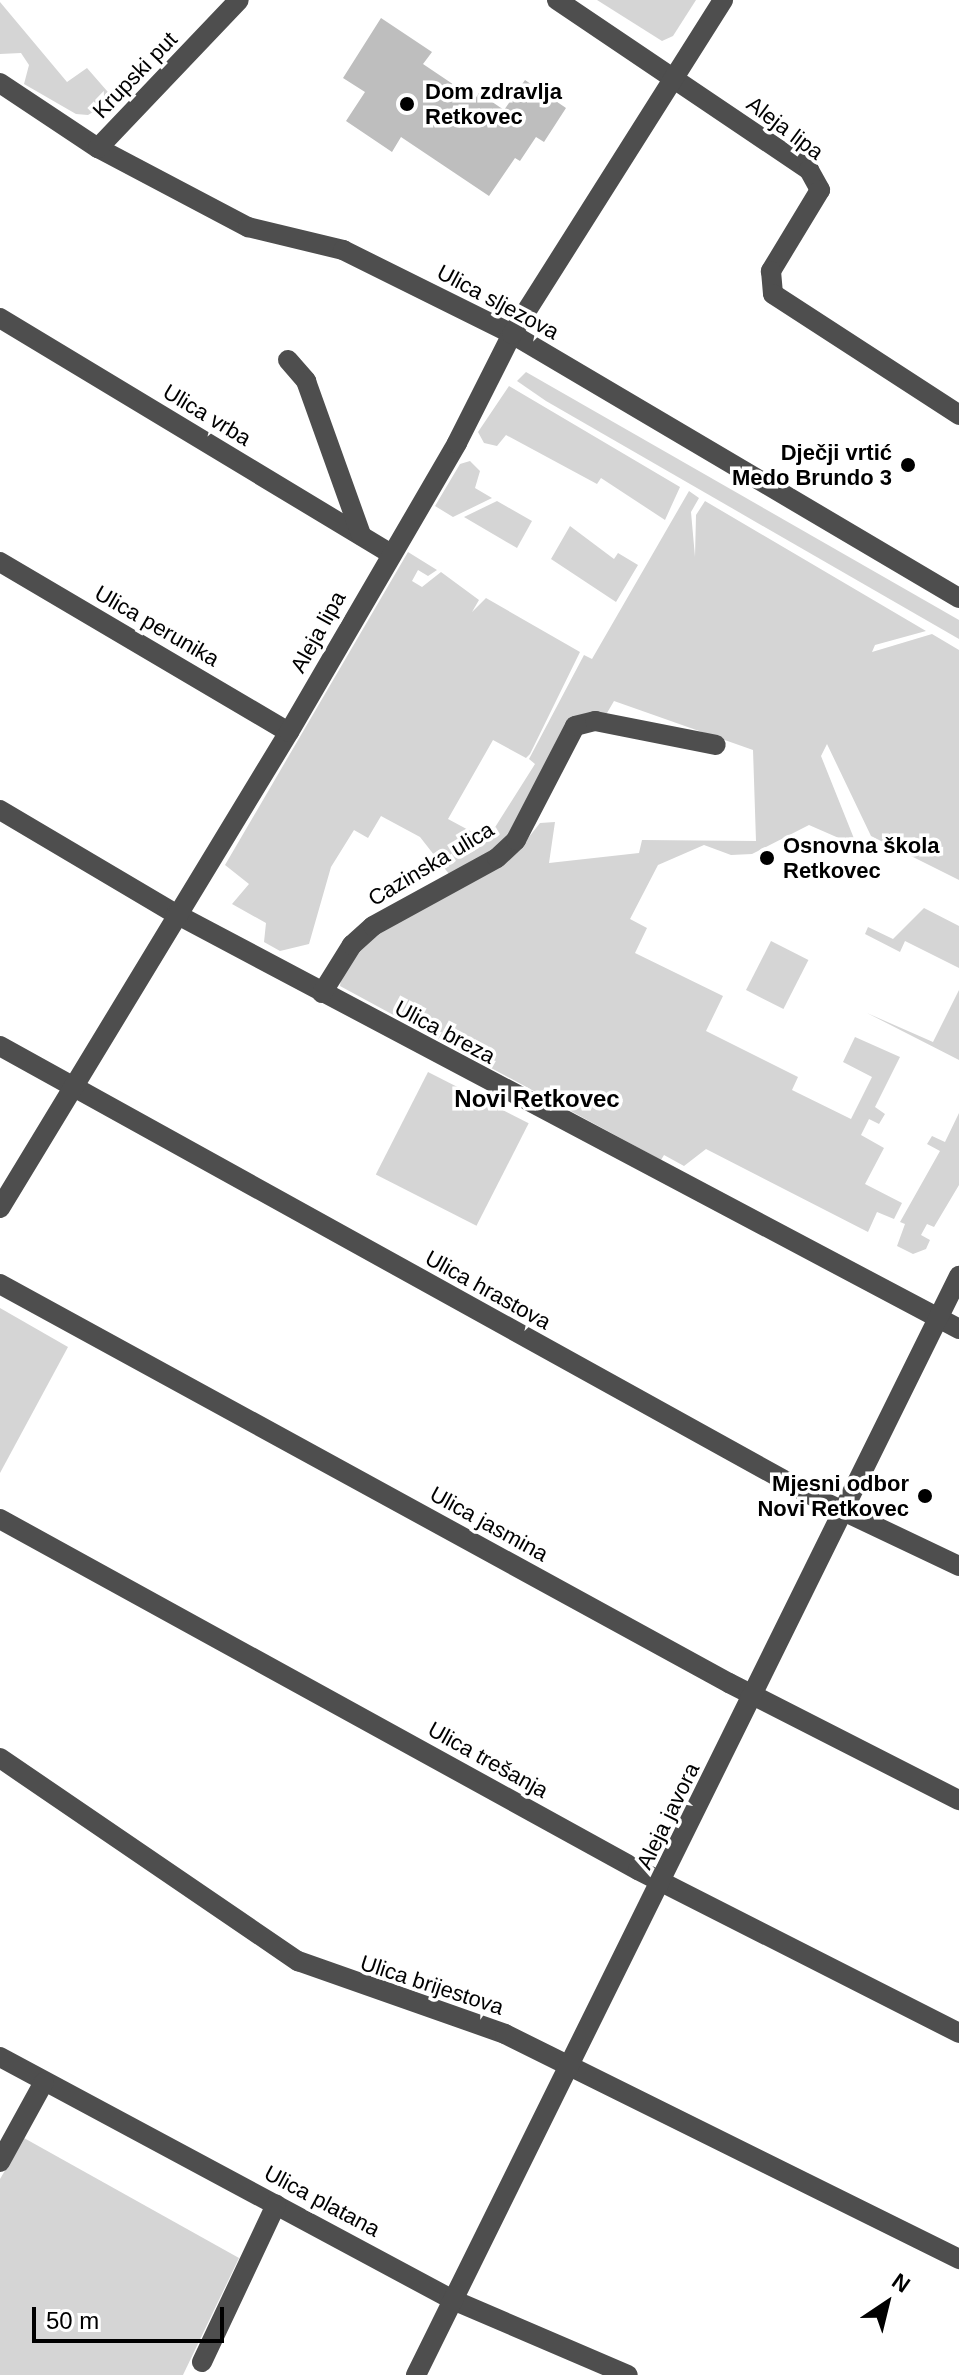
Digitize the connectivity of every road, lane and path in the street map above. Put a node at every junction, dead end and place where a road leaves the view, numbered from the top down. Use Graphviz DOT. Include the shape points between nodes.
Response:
graph roads {
  1 [pos="239,0"];
  2 [pos="557,0"];
  3 [pos="723,0"];
  4 [pos="675,78"];
  5 [pos="0,83"];
  6 [pos="98,148"];
  7 [pos="0,318"];
  8 [pos="512,334"];
  9 [pos="288,360"];
  10 [pos="959,415"];
  11 [pos="361,535"];
  12 [pos="389,553"];
  13 [pos="0,562"];
  14 [pos="959,598"];
  15 [pos="289,732"];
  16 [pos="716,745"];
  17 [pos="0,810"];
  18 [pos="176,914"];
  19 [pos="322,993"];
  20 [pos="0,1046"];
  21 [pos="70,1088"];
  22 [pos="0,1208"];
  23 [pos="959,1276"];
  24 [pos="0,1284"];
  25 [pos="937,1319"];
  26 [pos="959,1329"];
  27 [pos="844,1510"];
  28 [pos="0,1519"];
  29 [pos="959,1566"];
  30 [pos="754,1696"];
  31 [pos="0,1758"];
  32 [pos="959,1800"];
  33 [pos="662,1882"];
  34 [pos="959,2033"];
  35 [pos="0,2057"];
  36 [pos="572,2069"];
  37 [pos="44,2082"];
  38 [pos="0,2162"];
  39 [pos="276,2205"];
  40 [pos="959,2259"];
  41 [pos="453,2300"];
  42 [pos="202,2362"];
  43 [pos="416,2375"];
  44 [pos="628,2375"];
  1 -- 6 [label="street, Krupski put"];
  2 -- 4 [label="street"];
  3 -- 4 [label="street, Aleja lipa"];
  4 -- 8 [label="street, Aleja lipa"];
  4 -- 10 [label="street, Aleja lipa" via="809,170 820,190 771,271 773,294"];
  5 -- 6 [label="street, Ulica sljezova"];
  6 -- 8 [label="street, Ulica sljezova" via="248,227 343,250"];
  7 -- 11 [label="street, Ulica vrba"];
  8 -- 12 [label="street, Aleja lipa" via="457,443"];
  8 -- 14 [label="street, Ulica sljezova"];
  9 -- 11 [label="street" via="306,381"];
  11 -- 12 [label="street, Ulica vrba"];
  12 -- 15 [label="street, Aleja lipa"];
  13 -- 15 [label="street, Ulica perunika"];
  15 -- 18 [label="street, Aleja lipa"];
  16 -- 19 [label="street, Cazinska ulica" via="595,721 575,726 516,840 497,858 373,926 352,945"];
  17 -- 18 [label="street, Ulica breza"];
  18 -- 19 [label="street, Ulica breza"];
  18 -- 21 [label="street, Aleja lipa"];
  19 -- 25 [label="street, Ulica breza"];
  20 -- 21 [label="street, Ulica hrastova"];
  21 -- 22 [label="street, Aleja lipa"];
  21 -- 27 [label="street, Ulica hrastova"];
  23 -- 25 [label="street, Aleja javora"];
  24 -- 30 [label="street, Ulica jasmina"];
  25 -- 26 [label="street, Ulica breza"];
  25 -- 27 [label="street, Aleja javora"];
  27 -- 29 [label="street, Ulica hrastova"];
  27 -- 30 [label="street, Aleja javora"];
  28 -- 33 [label="street, Ulica trešanja"];
  30 -- 32 [label="street, Ulica jasmina"];
  30 -- 33 [label="street, Aleja javora"];
  31 -- 36 [label="street, Ulica brijestova" via="298,1961 471,2020"];
  33 -- 34 [label="street, Ulica trešanja"];
  33 -- 36 [label="street, Aleja javora"];
  35 -- 37 [label="street, Ulica platana"];
  36 -- 40 [label="street, Ulica brijestova"];
  36 -- 41 [label="street, Aleja javora"];
  37 -- 38 [label="street"];
  37 -- 39 [label="street, Ulica platana"];
  39 -- 41 [label="street, Ulica platana"];
  39 -- 42 [label="street"];
  41 -- 43 [label="street, Aleja javora"];
  41 -- 44 [label="street, Ulica platana"];
}
